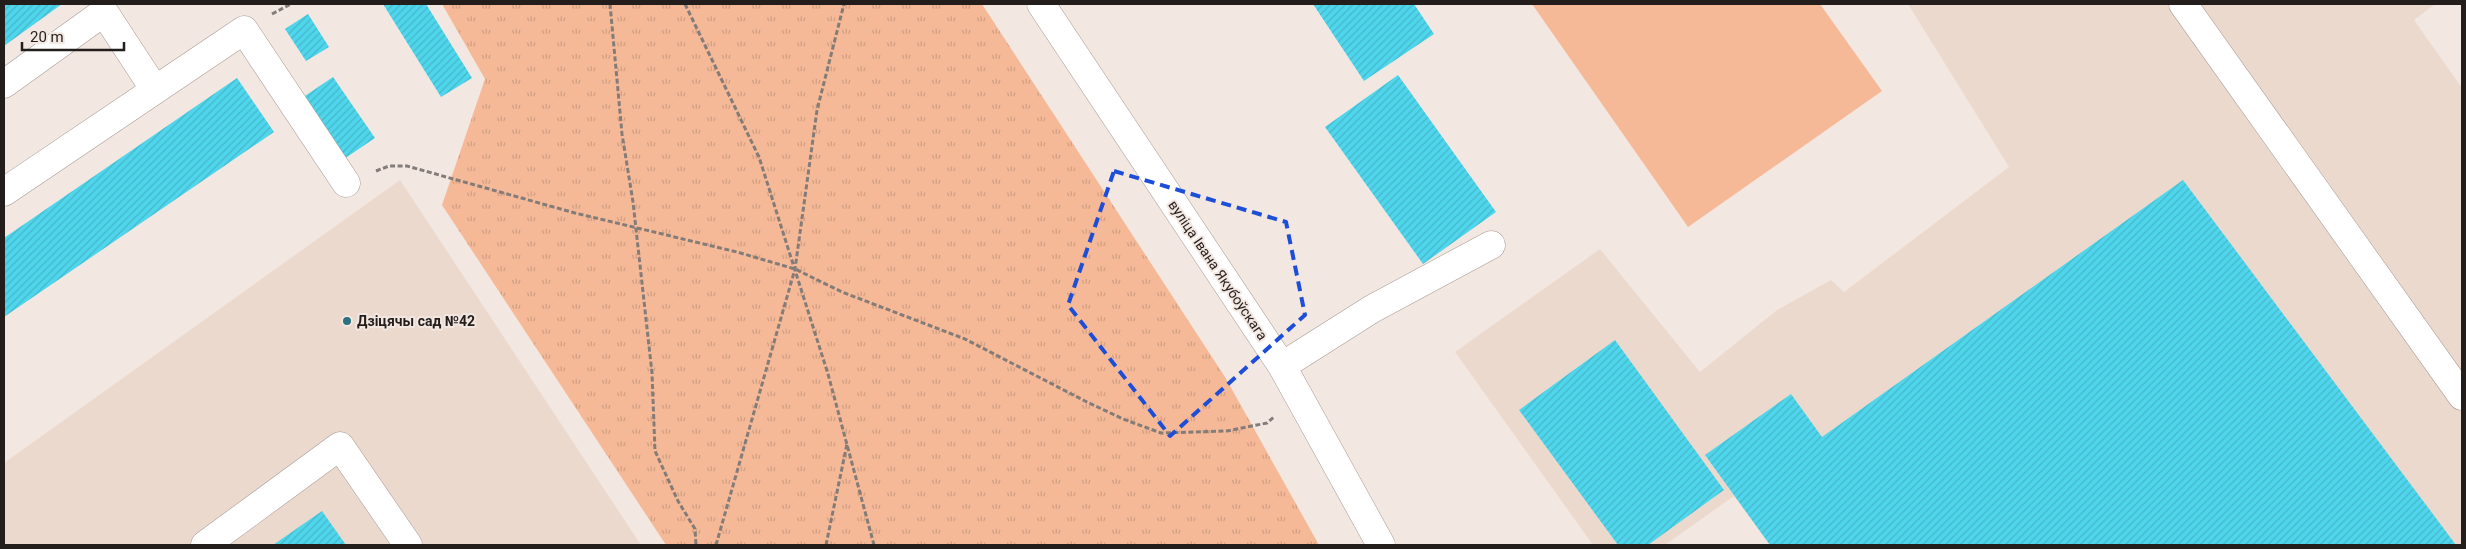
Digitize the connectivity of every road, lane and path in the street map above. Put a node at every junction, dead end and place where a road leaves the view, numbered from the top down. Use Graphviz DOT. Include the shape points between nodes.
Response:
graph roads {
  1 [pos="610,4"];
  2 [pos="685,4"];
  3 [pos="844,4"];
  4 [pos="1041,4"];
  5 [pos="2183,4"];
  6 [pos="4,84"];
  7 [pos="155,90"];
  8 [pos="346,183"];
  9 [pos="4,192"];
  10 [pos="634,228"];
  11 [pos="1491,245"];
  12 [pos="795,268"];
  13 [pos="1282,366"];
  14 [pos="1299,395"];
  15 [pos="2462,396"];
  16 [pos="847,443"];
  17 [pos="205,545"];
  18 [pos="408,545"];
  19 [pos="696,545"];
  20 [pos="716,545"];
  21 [pos="826,545"];
  22 [pos="874,545"];
  23 [pos="1381,545"];
  1 -- 10 [label="path"];
  2 -- 12 [label="path" via="759,157"];
  3 -- 12 [label="path" via="817,110"];
  4 -- 13 [label="street, вуліца Івана Якубоўскага"];
  5 -- 15 [label="street"];
  6 -- 7 [label="street" via="104,12"];
  7 -- 8 [label="street" via="244,30"];
  7 -- 9 [label="street"];
  8 -- 10 [label="path" via="389,166 407,166"];
  10 -- 12 [label="path"];
  10 -- 19 [label="path" via="652,373 655,451 678,501 695,528"];
  11 -- 13 [label="street" via="1372,309"];
  12 -- 14 [label="path" via="842,292 965,339 1085,400 1161,433 1227,431 1267,423"];
  12 -- 16 [label="path"];
  12 -- 20 [label="path"];
  13 -- 14 [label="street, вуліца Івана Якубоўскага"];
  14 -- 23 [label="street, вуліца Івана Якубоўскага"];
  16 -- 21 [label="path"];
  16 -- 22 [label="path"];
  17 -- 18 [label="street" via="340,446"];
}
